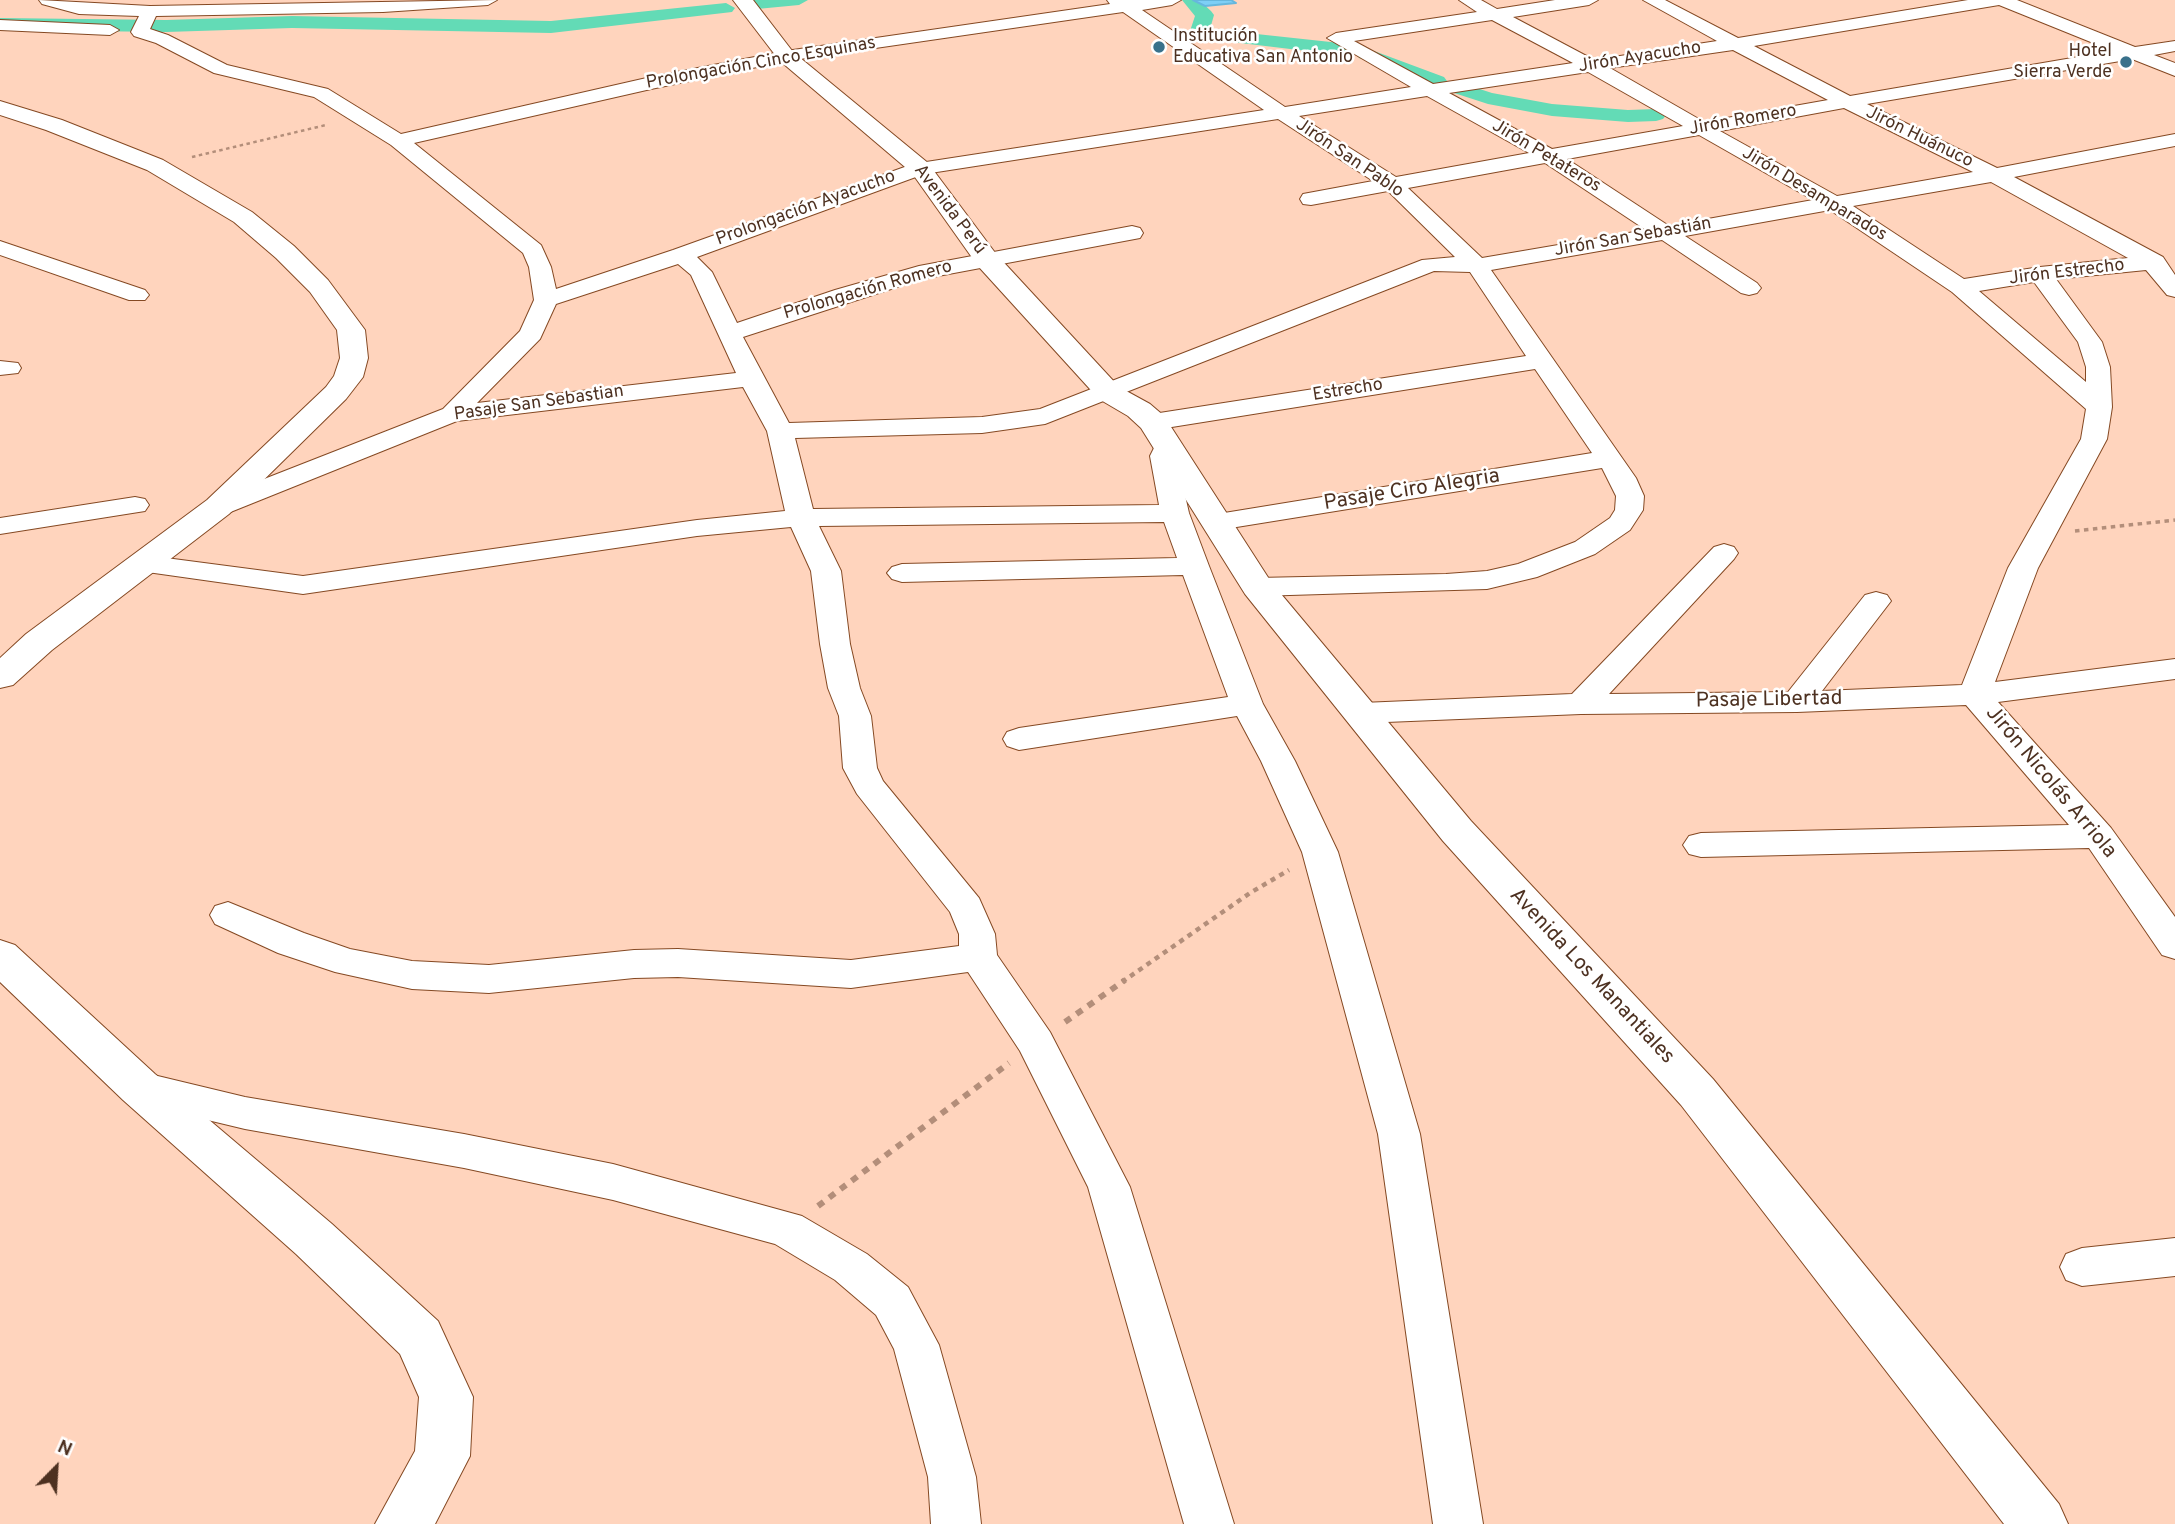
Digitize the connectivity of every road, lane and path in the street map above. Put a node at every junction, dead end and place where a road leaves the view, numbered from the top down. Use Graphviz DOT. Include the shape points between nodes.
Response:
graph roads {
  1 [pos="48,0"];
  2 [pos="488,0"];
  3 [pos="743,0"];
  4 [pos="1172,0"];
  5 [pos="1468,0"];
  6 [pos="1589,0"];
  7 [pos="1652,0"];
  8 [pos="2001,0"];
  9 [pos="464,1"];
  10 [pos="1121,3"];
  11 [pos="1495,14"];
  12 [pos="144,22"];
  13 [pos="0,25"];
  14 [pos="1734,44"];
  15 [pos="2175,46"];
  16 [pos="2132,53"];
  17 [pos="786,56"];
  18 [pos="1590,65"];
  19 [pos="2175,71"];
  20 [pos="1432,91"];
  21 [pos="1847,102"];
  22 [pos="0,108"];
  23 [pos="1281,113"];
  24 [pos="361,117"];
  25 [pos="1701,128"];
  26 [pos="2175,139"];
  27 [pos="398,141"];
  28 [pos="1549,156"];
  29 [pos="155,165"];
  30 [pos="920,168"];
  31 [pos="1994,175"];
  32 [pos="1393,185"];
  33 [pos="1311,199"];
  34 [pos="1833,203"];
  35 [pos="1665,231"];
  36 [pos="1132,233"];
  37 [pos="4,252"];
  38 [pos="681,255"];
  39 [pos="987,260"];
  40 [pos="2164,261"];
  41 [pos="1477,266"];
  42 [pos="2040,274"];
  43 [pos="1960,287"];
  44 [pos="1749,288"];
  45 [pos="2175,290"];
  46 [pos="137,295"];
  47 [pos="546,300"];
  48 [pos="730,333"];
  49 [pos="1542,361"];
  50 [pos="751,379"];
  51 [pos="1109,393"];
  52 [pos="2099,407"];
  53 [pos="452,414"];
  54 [pos="780,431"];
  55 [pos="1161,433"];
  56 [pos="1607,460"];
  57 [pos="135,505"];
  58 [pos="218,507"];
  59 [pos="1175,513"];
  60 [pos="801,518"];
  61 [pos="2175,520"];
  62 [pos="1218,522"];
  63 [pos="0,526"];
  64 [pos="2040,535"];
  65 [pos="1724,553"];
  66 [pos="143,564"];
  67 [pos="1194,566"];
  68 [pos="902,573"];
  69 [pos="1257,587"];
  70 [pos="1877,601"];
  71 [pos="2175,669"];
  72 [pos="0,677"];
  73 [pos="1974,695"];
  74 [pos="1797,702"];
  75 [pos="1247,704"];
  76 [pos="1581,704"];
  77 [pos="1362,713"];
  78 [pos="1019,739"];
  79 [pos="2099,836"];
  80 [pos="1701,845"];
  81 [pos="228,915"];
  82 [pos="2175,945"];
  83 [pos="0,956"];
  84 [pos="978,957"];
  85 [pos="139,1087"];
  86 [pos="2175,1257"];
  87 [pos="2082,1267"];
  88 [pos="404,1524"];
  89 [pos="956,1524"];
  90 [pos="1209,1524"];
  91 [pos="1458,1524"];
  92 [pos="2039,1524"];
  1 -- 12 [label="street"];
  2 -- 9 [label="street"];
  3 -- 17 [label="street, Avenida Perú"];
  4 -- 10 [label="street, Prolongación Cinco Esquinas"];
  5 -- 11 [label="street, Jirón Desamparados"];
  6 -- 11 [label="street"];
  7 -- 14 [label="street, Jirón Huánuco"];
  8 -- 14 [label="street, Jirón Ayacucho"];
  8 -- 16 [label="street"];
  9 -- 12 [label="street"];
  10 -- 17 [label="street, Prolongación Cinco Esquinas"];
  10 -- 23 [label="street, Jirón San Pablo"];
  11 -- 18 [label="street, Jirón Desamparados"];
  11 -- 20 [label="street, Jirón Petateros" via="1336,38"];
  12 -- 13 [label="street"];
  12 -- 24 [label="street" via="162,39 221,69 321,93"];
  14 -- 18 [label="street, Jirón Ayacucho"];
  14 -- 21 [label="street, Jirón Huánuco"];
  15 -- 16 [label="street, Jirón Romero"];
  16 -- 19 [label="street"];
  16 -- 21 [label="street, Jirón Romero"];
  17 -- 27 [label="street, Prolongación Cinco Esquinas"];
  17 -- 30 [label="street, Avenida Perú"];
  18 -- 20 [label="street, Jirón Ayacucho"];
  18 -- 25 [label="street, Jirón Desamparados"];
  20 -- 23 [label="street, Jirón Ayacucho"];
  20 -- 28 [label="street, Jirón Petateros"];
  21 -- 25 [label="street, Jirón Romero"];
  21 -- 31 [label="street, Jirón Huánuco"];
  22 -- 29 [label="street"];
  23 -- 30 [label="street, Prolongación Ayacucho"];
  23 -- 32 [label="street, Jirón San Pablo"];
  24 -- 27 [label="street"];
  24 -- 29 [label="path"];
  25 -- 28 [label="street, Jirón Romero"];
  25 -- 34 [label="street, Jirón Desamparados"];
  26 -- 31 [label="street, Jirón San Sebastián"];
  27 -- 47 [label="street" via="533,250"];
  28 -- 32 [label="street, Jirón Romero"];
  28 -- 35 [label="street, Jirón Petateros"];
  29 -- 58 [label="street" via="243,217 285,252 319,286 351,330 354,358 336,393"];
  30 -- 38 [label="street, Prolongación Ayacucho"];
  30 -- 39 [label="street, Avenida Perú"];
  31 -- 34 [label="street, Jirón San Sebastián"];
  31 -- 40 [label="street, Jirón Huánuco"];
  32 -- 33 [label="street, Jirón Romero"];
  32 -- 41 [label="street, Jirón San Pablo"];
  34 -- 35 [label="street, Jirón San Sebastián"];
  34 -- 43 [label="street, Jirón Desamparados"];
  35 -- 41 [label="street, Jirón San Sebastián"];
  35 -- 44 [label="street, Jirón Petateros"];
  36 -- 39 [label="street, Prolongación Romero"];
  37 -- 46 [label="street"];
  38 -- 47 [label="street, Prolongación Ayacucho"];
  38 -- 48 [label="street" via="701,272"];
  39 -- 48 [label="street, Prolongación Romero" via="869,287"];
  39 -- 51 [label="street, Avenida Perú"];
  40 -- 42 [label="street, Jirón Estrecho"];
  40 -- 45 [label="street, Jirón Huánuco"];
  41 -- 49 [label="street, Jirón San Pablo"];
  41 -- 51 [label="street, Jirón San Sebastián" via="1430,265"];
  42 -- 43 [label="street, Jirón Estrecho"];
  42 -- 52 [label="street, Jirón Nicolás Arriola" via="2090,342 2098,367"];
  43 -- 52 [label="street, Jirón Desamparados"];
  47 -- 53 [label="street" via="531,334"];
  48 -- 50 [label="street"];
  49 -- 55 [label="street, Estrecho"];
  49 -- 56 [label="street, Jirón San Pablo"];
  50 -- 53 [label="street, Pasaje San Sebastian"];
  50 -- 54 [label="street"];
  51 -- 54 [label="street, Jirón San Sebastián" via="1018,421"];
  51 -- 55 [label="street, Avenida Perú" via="1139,410"];
  52 -- 64 [label="street, Jirón Nicolás Arriola" via="2094,439"];
  53 -- 58 [label="street, Pasaje San Sebastian"];
  54 -- 60 [label="street"];
  55 -- 59 [label="street"];
  55 -- 62 [label="street, Avenida Los Manantiales"];
  56 -- 62 [label="street, Pasaje Ciro Alegria"];
  56 -- 69 [label="street, Jirón San Pablo" via="1630,496 1629,510 1620,523 1585,548 1557,561 1487,580"];
  57 -- 63 [label="street"];
  58 -- 66 [label="street"];
  59 -- 60 [label="street"];
  59 -- 67 [label="street"];
  60 -- 66 [label="street" via="698,528 303,585"];
  60 -- 84 [label="street" via="826,571 835,644 855,716 860,768 869,786 966,907 977,934"];
  61 -- 64 [label="path"];
  62 -- 69 [label="street, Avenida Los Manantiales"];
  64 -- 73 [label="street, Jirón Nicolás Arriola"];
  65 -- 76 [label="street"];
  66 -- 72 [label="street"];
  67 -- 68 [label="street"];
  67 -- 75 [label="street"];
  69 -- 77 [label="street, Avenida Los Manantiales"];
  70 -- 74 [label="street"];
  71 -- 73 [label="street, Pasaje Libertad"];
  73 -- 74 [label="street, Pasaje Libertad"];
  73 -- 79 [label="street, Jirón Nicolás Arriola"];
  74 -- 76 [label="street, Pasaje Libertad"];
  75 -- 78 [label="street"];
  75 -- 91 [label="street" via="1320,852 1399,1134"];
  76 -- 77 [label="street, Pasaje Libertad"];
  77 -- 92 [label="street, Avenida Los Manantiales" via="1457,831 1697,1092"];
  79 -- 80 [label="street"];
  79 -- 82 [label="street, Jirón Nicolás Arriola"];
  81 -- 84 [label="street" via="348,962 412,975 489,979 678,963 851,974"];
  83 -- 85 [label="street"];
  84 -- 90 [label="street" via="1036,1043 1109,1186"];
  85 -- 88 [label="street" via="314,1239 419,1338 446,1397 442,1456"];
  85 -- 89 [label="street" via="245,1114 464,1150 613,1182 787,1229 851,1267 892,1301 916,1345 952,1477"];
  86 -- 87 [label="street"];
}
